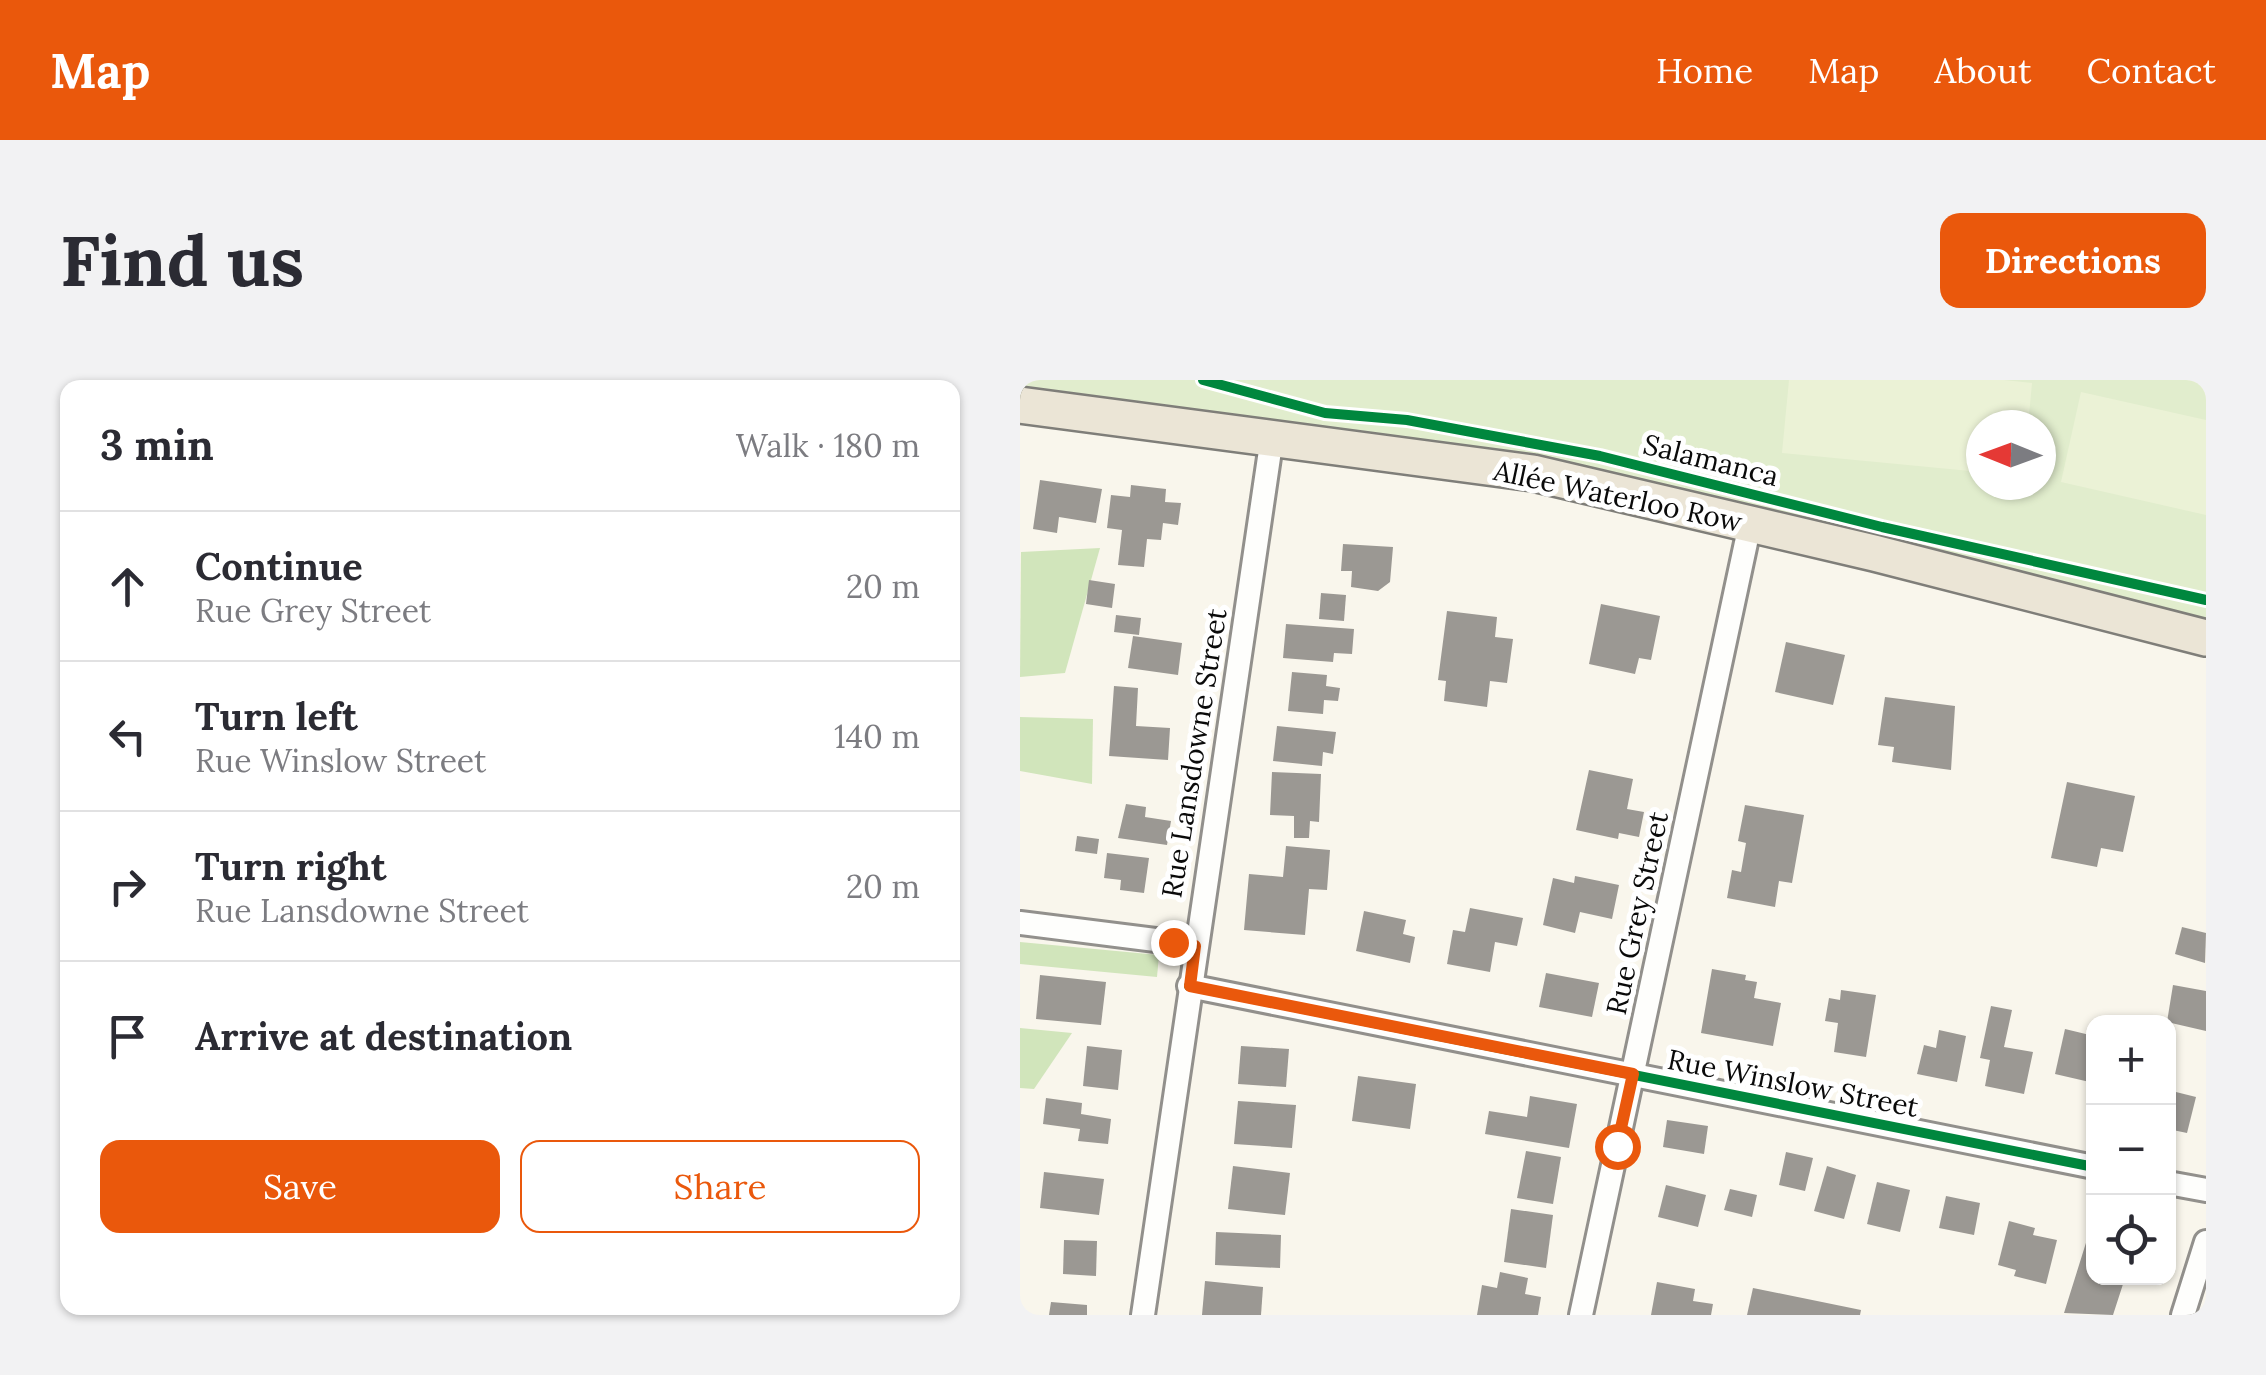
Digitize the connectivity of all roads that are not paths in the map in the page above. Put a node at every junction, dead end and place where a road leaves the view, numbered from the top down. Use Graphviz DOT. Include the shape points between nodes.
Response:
graph roads {
  1 [pos="1020,404"];
  2 [pos="1272,437"];
  3 [pos="1750,524"];
  4 [pos="2206,638"];
  5 [pos="1020,923"];
  6 [pos="1195,946"];
  7 [pos="1190,986"];
  8 [pos="1633,1074"];
  9 [pos="2086,1166"];
  10 [pos="2176,1184"];
  11 [pos="2206,1190"];
  12 [pos="2206,1242"];
  13 [pos="1143,1315"];
  14 [pos="1581,1315"];
  15 [pos="2183,1315"];
  1 -- 2 [label="main road, Allée Waterloo Row"];
  2 -- 3 [label="main road, Allée Waterloo Row" via="1533,474"];
  2 -- 6 [label="street, Rue Lansdowne Street"];
  3 -- 4 [label="main road, Allée Waterloo Row"];
  3 -- 8 [label="street, Rue Grey Street"];
  5 -- 6 [label="street"];
  6 -- 7 [label="street, Rue Lansdowne Street"];
  7 -- 8 [label="street, Rue Winslow Street"];
  7 -- 13 [label="street, Rue Lansdowne Street"];
  8 -- 9 [label="street, Rue Winslow Street"];
  8 -- 14 [label="street, Rue Grey Street"];
  10 -- 11 [label="street"];
  12 -- 15 [label="street"];
}
